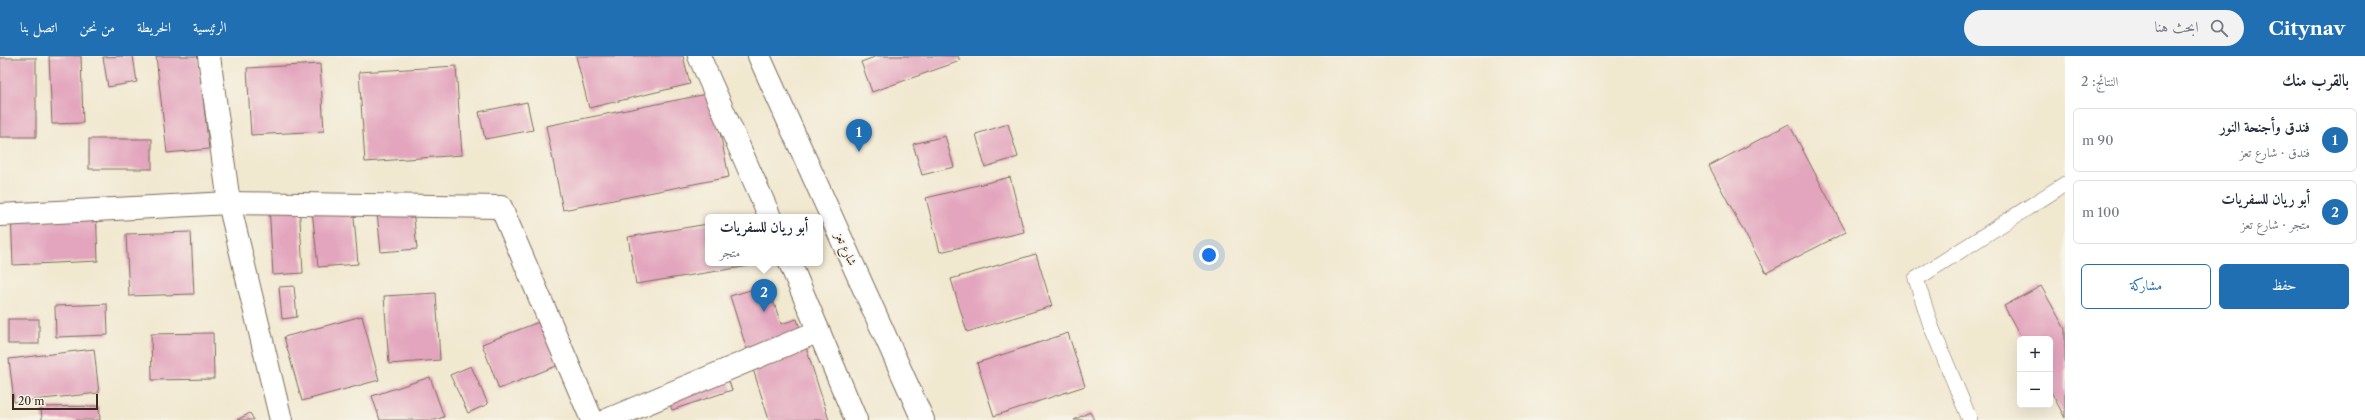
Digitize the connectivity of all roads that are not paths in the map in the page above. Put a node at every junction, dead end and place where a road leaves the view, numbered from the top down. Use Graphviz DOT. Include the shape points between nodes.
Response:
graph roads {
  1 [pos="209,56"];
  2 [pos="699,56"];
  3 [pos="759,56"];
  4 [pos="2065,184"];
  5 [pos="228,203"];
  6 [pos="769,214"];
  7 [pos="0,215"];
  8 [pos="791,266"];
  9 [pos="820,331"];
  10 [pos="281,420"];
  11 [pos="592,420"];
  12 [pos="607,420"];
  13 [pos="856,420"];
  14 [pos="923,420"];
  15 [pos="1970,420"];
  1 -- 5 [label="street"];
  2 -- 6 [label="street"];
  3 -- 14 [label="street, شارع تعز"];
  4 -- 15 [label="lane" via="1916,279 1931,326"];
  5 -- 7 [label="street"];
  5 -- 10 [label="street"];
  5 -- 11 [label="street" via="501,207"];
  8 -- 9 [label="street"];
  9 -- 12 [label="street"];
  9 -- 13 [label="street"];
}
